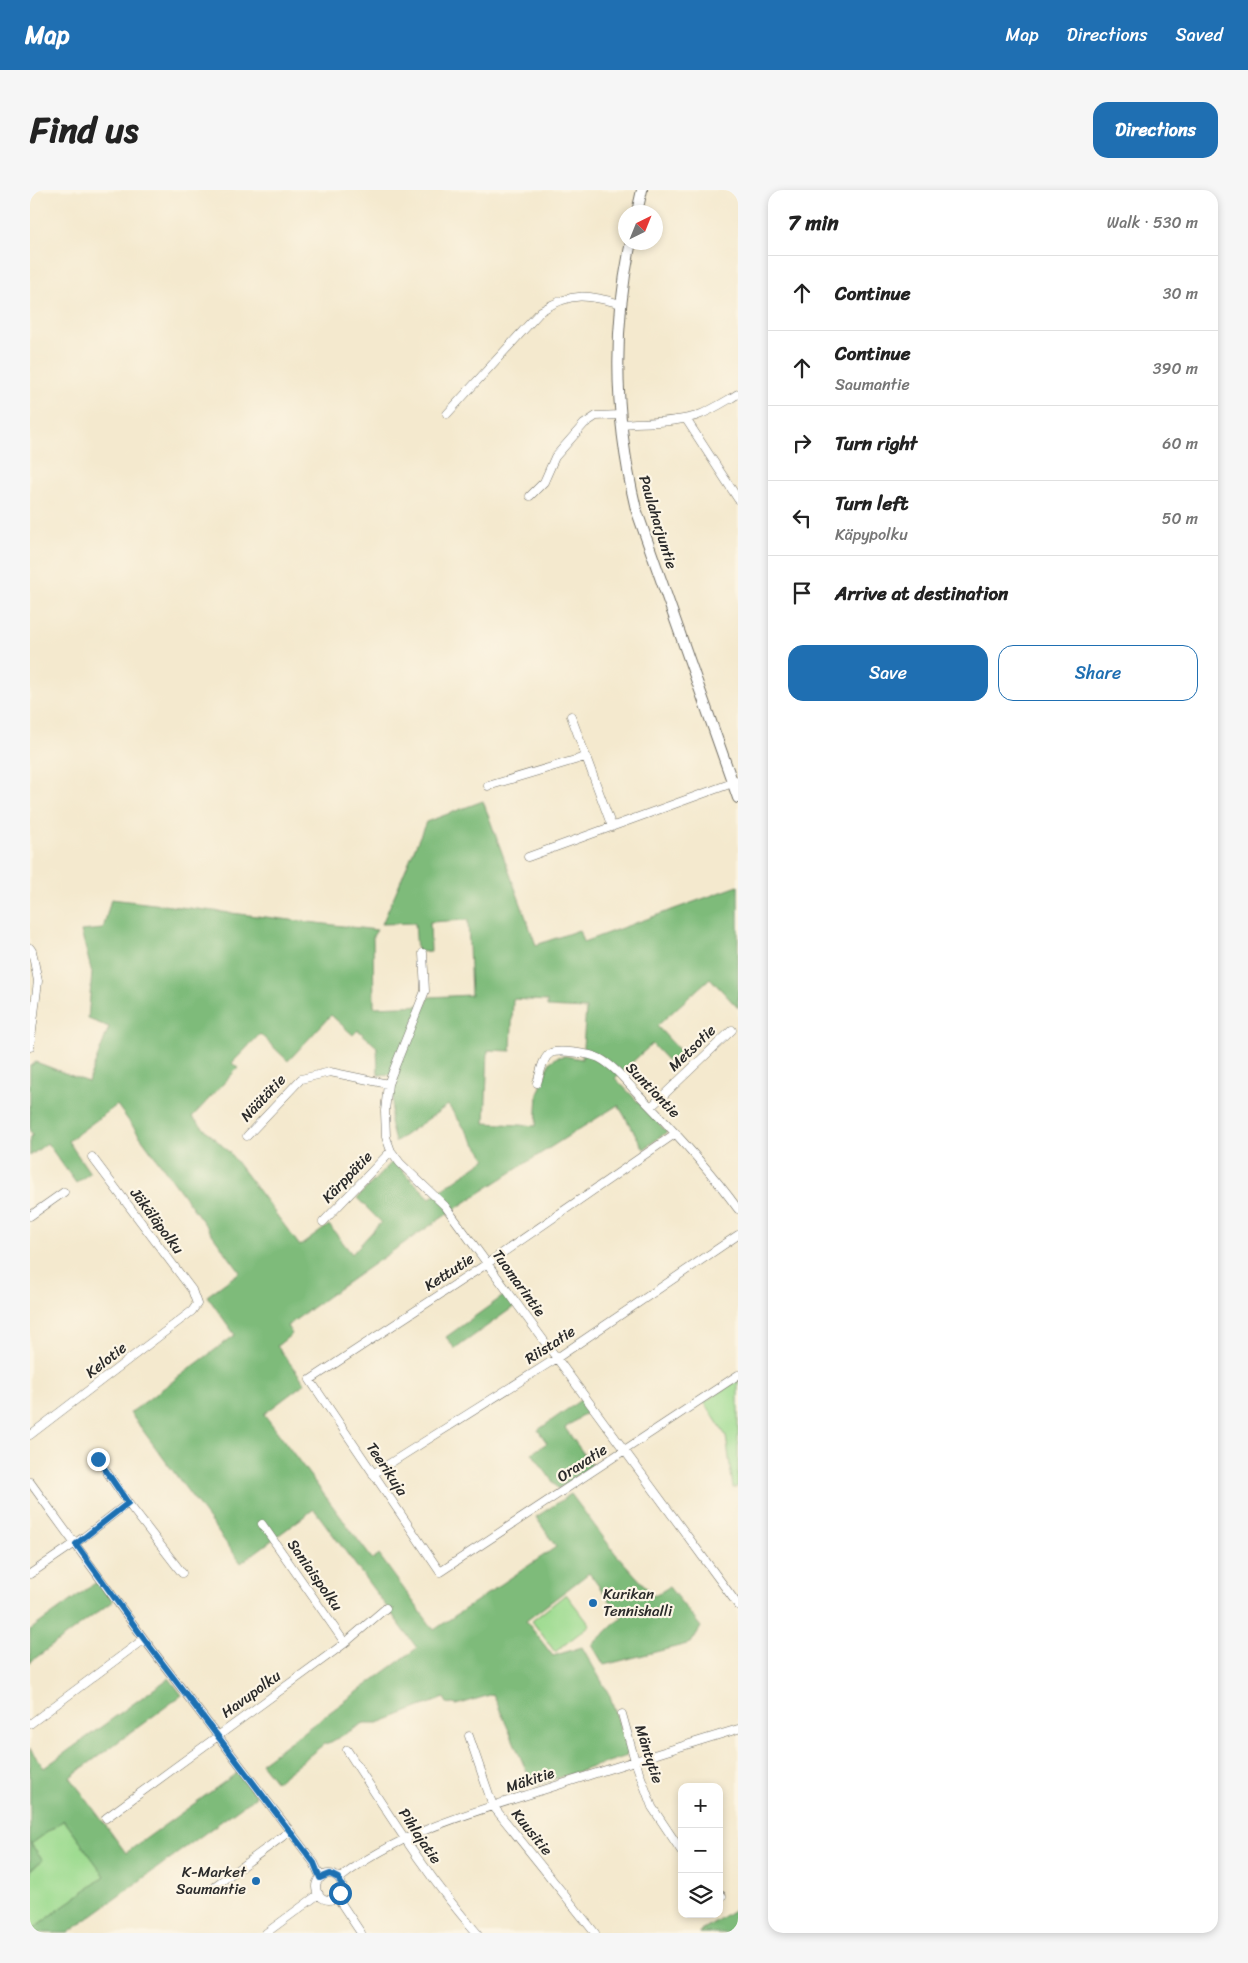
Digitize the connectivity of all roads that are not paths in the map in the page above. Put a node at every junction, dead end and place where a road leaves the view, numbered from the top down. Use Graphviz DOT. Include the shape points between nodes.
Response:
graph roads {
  1 [pos="642,190"];
  2 [pos="639,205"];
  3 [pos="629,250"];
  4 [pos="621,304"];
  5 [pos="738,394"];
  6 [pos="447,414"];
  7 [pos="686,419"];
  8 [pos="621,420"];
  9 [pos="530,496"];
  10 [pos="738,499"];
  11 [pos="571,716"];
  12 [pos="585,757"];
  13 [pos="735,782"];
  14 [pos="488,786"];
  15 [pos="738,798"];
  16 [pos="612,827"];
  17 [pos="528,857"];
  18 [pos="30,948"];
  19 [pos="424,953"];
  20 [pos="732,1030"];
  21 [pos="30,1046"];
  22 [pos="388,1084"];
  23 [pos="537,1084"];
  24 [pos="651,1107"];
  25 [pos="676,1133"];
  26 [pos="247,1136"];
  27 [pos="391,1151"];
  28 [pos="92,1157"];
  29 [pos="64,1192"];
  30 [pos="738,1210"];
  31 [pos="30,1216"];
  32 [pos="323,1222"];
  33 [pos="738,1235"];
  34 [pos="488,1263"];
  35 [pos="197,1304"];
  36 [pos="557,1358"];
  37 [pos="738,1375"];
  38 [pos="310,1380"];
  39 [pos="30,1435"];
  40 [pos="624,1451"];
  41 [pos="98,1459"];
  42 [pos="373,1474"];
  43 [pos="30,1482"];
  44 [pos="128,1503"];
  45 [pos="262,1524"];
  46 [pos="76,1544"];
  47 [pos="440,1572"];
  48 [pos="182,1573"];
  49 [pos="30,1574"];
  50 [pos="738,1605"];
  51 [pos="386,1608"];
  52 [pos="144,1639"];
  53 [pos="345,1642"];
  54 [pos="622,1714"];
  55 [pos="30,1724"];
  56 [pos="738,1728"];
  57 [pos="217,1736"];
  58 [pos="470,1736"];
  59 [pos="347,1750"];
  60 [pos="635,1761"];
  61 [pos="493,1806"];
  62 [pos="106,1818"];
  63 [pos="290,1831"];
  64 [pos="405,1840"];
  65 [pos="678,1846"];
  66 [pos="320,1878"];
  67 [pos="339,1879"];
  68 [pos="215,1886"];
  69 [pos="319,1894"];
  70 [pos="337,1897"];
  71 [pos="266,1933"];
  72 [pos="361,1933"];
  73 [pos="477,1933"];
  74 [pos="595,1933"];
  1 -- 2 [label="main road"];
  3 -- 4 [label="main road, Paulaharjuntie"];
  4 -- 6 [label="street" via="586,295 556,301 541,311"];
  4 -- 8 [label="main road, Paulaharjuntie" via="617,367"];
  5 -- 7 [label="street" via="713,409"];
  7 -- 8 [label="street"];
  7 -- 10 [label="street"];
  8 -- 9 [label="street" via="596,416 584,424 555,457 544,482"];
  8 -- 13 [label="main road, Paulaharjuntie" via="628,478 636,509"];
  11 -- 12 [label="street"];
  12 -- 14 [label="street"];
  12 -- 16 [label="street"];
  13 -- 15 [label="main road, Paulaharjuntie"];
  13 -- 16 [label="street"];
  16 -- 17 [label="street"];
  18 -- 21 [label="street" via="38,981"];
  19 -- 22 [label="street, Tuomarintie" via="426,992"];
  20 -- 24 [label="street, Metsotie"];
  22 -- 26 [label="street, Näätätie" via="330,1072 301,1079"];
  22 -- 27 [label="street, Tuomarintie" via="386,1137"];
  23 -- 24 [label="street, Suntiontie" via="545,1059 551,1053 588,1055 615,1070"];
  24 -- 25 [label="street, Suntiontie"];
  25 -- 30 [label="street, Suntiontie"];
  25 -- 34 [label="street, Kettutie"];
  27 -- 32 [label="street, Kärppätie"];
  27 -- 34 [label="street, Tuomarintie" via="445,1206"];
  28 -- 35 [label="street, Jäkäläpolku" via="192,1290"];
  29 -- 31 [label="street"];
  33 -- 36 [label="street, Riistatie"];
  34 -- 36 [label="street, Tuomarintie"];
  34 -- 38 [label="street, Kettutie"];
  35 -- 39 [label="street, Kelotie"];
  36 -- 40 [label="street, Tuomarintie"];
  36 -- 42 [label="street, Riistatie"];
  37 -- 40 [label="street, Oravatie"];
  38 -- 42 [label="street, Teerikuja"];
  40 -- 47 [label="street, Oravatie"];
  40 -- 50 [label="street, Tuomarintie"];
  41 -- 44 [label="street"];
  42 -- 47 [label="street, Teerikuja"];
  43 -- 46 [label="street"];
  44 -- 46 [label="street"];
  44 -- 48 [label="street"];
  45 -- 53 [label="street, Saniaispolku"];
  46 -- 49 [label="street"];
  46 -- 52 [label="street"];
  51 -- 53 [label="street, Havupolku"];
  52 -- 55 [label="street"];
  52 -- 57 [label="street"];
  53 -- 57 [label="street, Havupolku"];
  54 -- 60 [label="street, Mäntytie"];
  56 -- 60 [label="street, Mäkitie"];
  57 -- 62 [label="street, Havupolku"];
  57 -- 63 [label="street"];
  58 -- 61 [label="street, Kuusitie"];
  59 -- 64 [label="street, Pihlajatie"];
  60 -- 61 [label="street, Mäkitie"];
  60 -- 65 [label="street, Mäntytie" via="652,1807"];
  61 -- 64 [label="street, Mäkitie"];
  61 -- 74 [label="street, Kuusitie"];
  63 -- 66 [label="street" via="314,1863"];
  63 -- 68 [label="street"];
  64 -- 67 [label="street, Mäkitie"];
  64 -- 73 [label="street, Pihlajatie" via="449,1902"];
  66 -- 67 [label="street" via="330,1874"];
  66 -- 69 [label="street" via="316,1886"];
  67 -- 70 [label="street" via="342,1889"];
  69 -- 70 [label="street" via="327,1899"];
  69 -- 71 [label="street"];
  70 -- 72 [label="street"];
}
